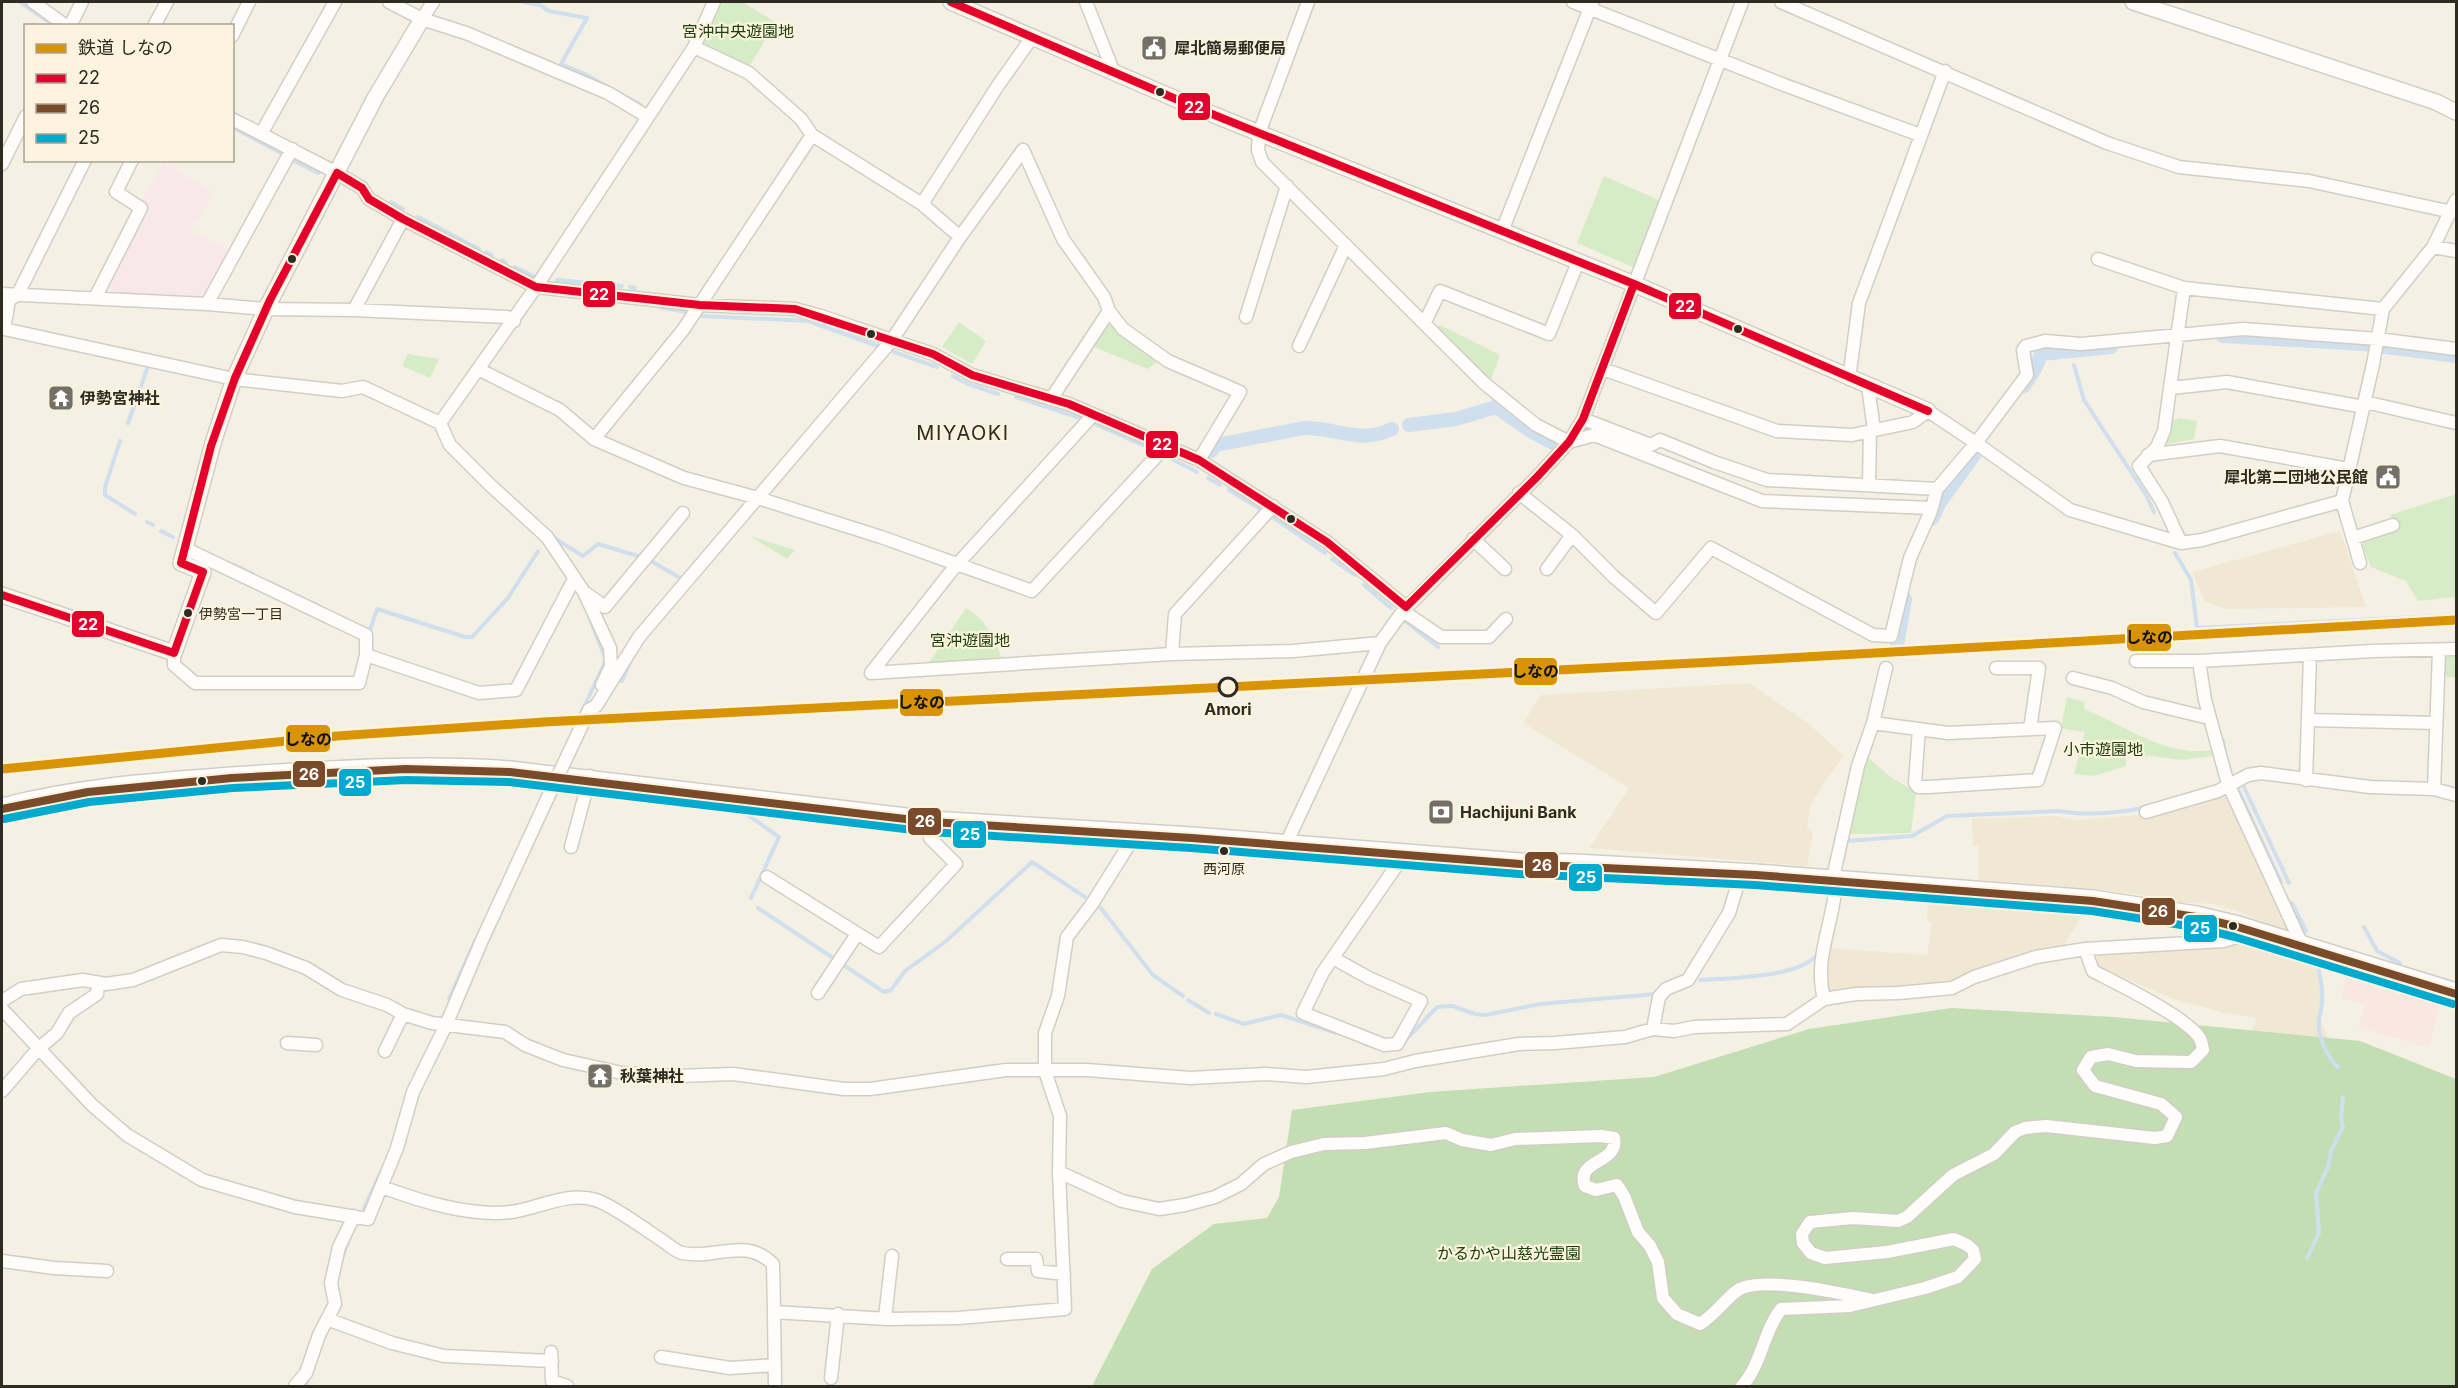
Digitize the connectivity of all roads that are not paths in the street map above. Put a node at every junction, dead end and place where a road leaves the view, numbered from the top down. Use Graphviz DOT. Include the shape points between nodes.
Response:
graph roads {
  1 [pos="33,2"];
  2 [pos="82,2"];
  3 [pos="167,2"];
  4 [pos="249,2"];
  5 [pos="335,2"];
  6 [pos="389,2"];
  7 [pos="433,2"];
  8 [pos="714,2"];
  9 [pos="951,2"];
  10 [pos="1086,2"];
  11 [pos="1308,2"];
  12 [pos="1573,2"];
  13 [pos="1742,2"];
  14 [pos="1781,2"];
  15 [pos="2133,2"];
  16 [pos="1592,5"];
  17 [pos="423,20"];
  18 [pos="65,24"];
  19 [pos="69,24"];
  20 [pos="155,24"];
  21 [pos="234,32"];
  22 [pos="1033,36"];
  23 [pos="694,47"];
  24 [pos="1720,60"];
  25 [pos="1945,71"];
  26 [pos="1114,73"];
  27 [pos="2457,112"];
  28 [pos="648,117"];
  29 [pos="24,120"];
  30 [pos="234,120"];
  31 [pos="1259,133"];
  32 [pos="261,134"];
  33 [pos="812,135"];
  34 [pos="1920,135"];
  35 [pos="292,149"];
  36 [pos="84,162"];
  37 [pos="131,162"];
  38 [pos="2,164"];
  39 [pos="337,173"];
  40 [pos="1287,186"];
  41 [pos="2457,200"];
  42 [pos="921,204"];
  43 [pos="2452,212"];
  44 [pos="403,219"];
  45 [pos="1502,231"];
  46 [pos="960,237"];
  47 [pos="1346,245"];
  48 [pos="2433,247"];
  49 [pos="2457,250"];
  50 [pos="2098,260"];
  51 [pos="1578,262"];
  52 [pos="1634,284"];
  53 [pos="536,287"];
  54 [pos="2184,288"];
  55 [pos="2,294"];
  56 [pos="18,294"];
  57 [pos="95,298"];
  58 [pos="207,304"];
  59 [pos="700,305"];
  60 [pos="266,309"];
  61 [pos="2382,309"];
  62 [pos="354,310"];
  63 [pos="1109,311"];
  64 [pos="1246,317"];
  65 [pos="514,321"];
  66 [pos="1425,322"];
  67 [pos="2178,334"];
  68 [pos="2378,339"];
  69 [pos="892,340"];
  70 [pos="1299,346"];
  71 [pos="2457,348"];
  72 [pos="1603,369"];
  73 [pos="480,370"];
  74 [pos="234,379"];
  75 [pos="1849,379"];
  76 [pos="1868,386"];
  77 [pos="2171,388"];
  78 [pos="1051,399"];
  79 [pos="2364,405"];
  80 [pos="1928,411"];
  81 [pos="1093,414"];
  82 [pos="1583,419"];
  83 [pos="440,423"];
  84 [pos="2457,423"];
  85 [pos="1872,431"];
  86 [pos="594,439"];
  87 [pos="1569,441"];
  88 [pos="1976,443"];
  89 [pos="1166,446"];
  90 [pos="2147,455"];
  91 [pos="1199,460"];
  92 [pos="2348,469"];
  93 [pos="1869,484"];
  94 [pos="1937,489"];
  95 [pos="1519,493"];
  96 [pos="758,498"];
  97 [pos="2342,501"];
  98 [pos="1273,506"];
  99 [pos="1931,508"];
  100 [pos="683,513"];
  101 [pos="2393,525"];
  102 [pos="1572,535"];
  103 [pos="2353,538"];
  104 [pos="1473,539"];
  105 [pos="2181,543"];
  106 [pos="184,548"];
  107 [pos="2360,563"];
  108 [pos="959,564"];
  109 [pos="1505,569"];
  110 [pos="1547,569"];
  111 [pos="574,579"];
  112 [pos="584,592"];
  113 [pos="2,595"];
  114 [pos="1405,609"];
  115 [pos="1506,619"];
  116 [pos="1380,643"];
  117 [pos="2457,649"];
  118 [pos="2439,650"];
  119 [pos="174,653"];
  120 [pos="1172,654"];
  121 [pos="366,655"];
  122 [pos="2310,655"];
  123 [pos="2136,661"];
  124 [pos="2199,661"];
  125 [pos="1886,668"];
  126 [pos="1996,668"];
  127 [pos="2073,678"];
  128 [pos="589,710"];
  129 [pos="2209,718"];
  130 [pos="2308,720"];
  131 [pos="1873,723"];
  132 [pos="2436,723"];
  133 [pos="1919,729"];
  134 [pos="2030,729"];
  135 [pos="590,777"];
  136 [pos="2306,780"];
  137 [pos="2232,782"];
  138 [pos="2434,789"];
  139 [pos="2457,795"];
  140 [pos="2,809"];
  141 [pos="2146,812"];
  142 [pos="932,822"];
  143 [pos="1135,835"];
  144 [pos="1285,846"];
  145 [pos="571,847"];
  146 [pos="1397,856"];
  147 [pos="1738,874"];
  148 [pos="767,877"];
  149 [pos="1834,881"];
  150 [pos="2238,927"];
  151 [pos="857,934"];
  152 [pos="2303,947"];
  153 [pos="2085,949"];
  154 [pos="1333,958"];
  155 [pos="98,983"];
  156 [pos="818,993"];
  157 [pos="2457,994"];
  158 [pos="1824,999"];
  159 [pos="2,1001"];
  160 [pos="2,1009"];
  161 [pos="403,1014"];
  162 [pos="446,1025"];
  163 [pos="1653,1029"];
  164 [pos="288,1043"];
  165 [pos="316,1045"];
  166 [pos="38,1049"];
  167 [pos="385,1051"];
  168 [pos="1045,1071"];
  169 [pos="2,1091"];
  170 [pos="1059,1172"];
  171 [pos="382,1187"];
  172 [pos="354,1216"];
  173 [pos="892,1256"];
  174 [pos="1007,1259"];
  175 [pos="2,1261"];
  176 [pos="107,1271"];
  177 [pos="1064,1274"];
  178 [pos="1872,1300"];
  179 [pos="774,1312"];
  180 [pos="837,1314"];
  181 [pos="885,1318"];
  182 [pos="327,1319"];
  183 [pos="661,1357"];
  184 [pos="775,1365"];
  185 [pos="831,1378"];
  186 [pos="296,1386"];
  187 [pos="567,1386"];
  188 [pos="775,1386"];
  189 [pos="1742,1386"];
  1 -- 18 [label="street"];
  2 -- 19 [label="street"];
  3 -- 20 [label="street"];
  4 -- 21 [label="street"];
  5 -- 32 [label="street"];
  6 -- 17 [label="street"];
  7 -- 17 [label="street"];
  8 -- 23 [label="street"];
  9 -- 22 [label="street"];
  10 -- 26 [label="street"];
  11 -- 31 [label="street"];
  12 -- 16 [label="street"];
  13 -- 24 [label="street"];
  14 -- 25 [label="street"];
  15 -- 27 [label="street"];
  16 -- 24 [label="street"];
  16 -- 45 [label="street"];
  17 -- 28 [label="street" via="466,33 608,93"];
  17 -- 39 [label="street" via="375,98"];
  22 -- 26 [label="street"];
  22 -- 42 [label="street"];
  23 -- 28 [label="street"];
  23 -- 33 [label="street" via="748,73 801,119"];
  24 -- 34 [label="street"];
  24 -- 52 [label="street"];
  25 -- 34 [label="street"];
  25 -- 43 [label="street" via="2107,143 2179,167 2309,181"];
  26 -- 31 [label="street"];
  28 -- 53 [label="street"];
  29 -- 38 [label="street"];
  30 -- 32 [label="street"];
  31 -- 40 [label="street" via="1262,162"];
  31 -- 45 [label="street"];
  32 -- 35 [label="street"];
  33 -- 42 [label="street"];
  33 -- 59 [label="street"];
  34 -- 75 [label="street" via="1859,303"];
  35 -- 39 [label="street"];
  35 -- 58 [label="street"];
  36 -- 56 [label="street"];
  37 -- 57 [label="street" via="116,192 141,208"];
  39 -- 44 [label="street" via="362,188 369,200"];
  39 -- 60 [label="street"];
  40 -- 47 [label="street"];
  40 -- 64 [label="street"];
  41 -- 43 [label="street"];
  42 -- 46 [label="street"];
  43 -- 48 [label="street"];
  44 -- 53 [label="street"];
  44 -- 62 [label="street"];
  45 -- 51 [label="street"];
  46 -- 63 [label="street" via="1023,150 1063,239 1104,297"];
  46 -- 69 [label="street"];
  47 -- 66 [label="street"];
  47 -- 70 [label="street"];
  48 -- 49 [label="street"];
  48 -- 61 [label="street"];
  50 -- 54 [label="street"];
  51 -- 52 [label="street"];
  51 -- 66 [label="street" via="1549,334 1440,291"];
  52 -- 72 [label="street"];
  52 -- 75 [label="street"];
  53 -- 59 [label="street"];
  53 -- 65 [label="street"];
  54 -- 61 [label="street"];
  54 -- 67 [label="street"];
  55 -- 56 [label="street"];
  56 -- 57 [label="street"];
  56 -- 74 [label="street" via="9,300 4,329"];
  57 -- 58 [label="street"];
  58 -- 60 [label="street"];
  59 -- 69 [label="street" via="795,309"];
  59 -- 86 [label="street"];
  60 -- 62 [label="street"];
  60 -- 74 [label="street"];
  61 -- 68 [label="street"];
  62 -- 65 [label="street" via="507,317"];
  63 -- 78 [label="street"];
  63 -- 91 [label="street" via="1123,329 1168,361 1240,392"];
  65 -- 73 [label="street"];
  66 -- 87 [label="street" via="1484,383 1536,425"];
  67 -- 68 [label="street" via="2243,328"];
  67 -- 77 [label="street"];
  67 -- 88 [label="street" via="2081,344 2045,341 2026,346 2023,351 2027,375"];
  68 -- 71 [label="street"];
  68 -- 79 [label="street"];
  69 -- 78 [label="street" via="933,354 972,375"];
  69 -- 96 [label="street"];
  72 -- 82 [label="street"];
  72 -- 85 [label="street" via="1777,431 1852,435"];
  73 -- 83 [label="street"];
  73 -- 86 [label="street" via="560,410"];
  74 -- 83 [label="street" via="342,391 363,387"];
  74 -- 106 [label="street"];
  75 -- 76 [label="street"];
  76 -- 80 [label="street"];
  76 -- 85 [label="street"];
  77 -- 79 [label="street" via="2227,382"];
  77 -- 90 [label="street" via="2164,431 2157,447"];
  78 -- 81 [label="street"];
  79 -- 84 [label="street"];
  79 -- 92 [label="street"];
  80 -- 85 [label="street" via="1913,422"];
  80 -- 88 [label="street"];
  81 -- 89 [label="street"];
  81 -- 108 [label="street"];
  82 -- 87 [label="street"];
  82 -- 93 [label="street" via="1652,445 1660,440 1767,480"];
  83 -- 111 [label="street" via="450,444 552,542"];
  85 -- 93 [label="street"];
  86 -- 96 [label="street" via="684,478"];
  87 -- 95 [label="street"];
  87 -- 99 [label="street" via="1593,435 1762,501"];
  88 -- 94 [label="street"];
  88 -- 105 [label="street" via="2070,510"];
  89 -- 91 [label="street"];
  89 -- 108 [label="street" via="1032,591"];
  90 -- 92 [label="street" via="2220,446"];
  90 -- 105 [label="street" via="2139,466"];
  91 -- 98 [label="street"];
  92 -- 97 [label="street"];
  93 -- 94 [label="street"];
  94 -- 99 [label="street"];
  95 -- 102 [label="street"];
  95 -- 104 [label="street"];
  96 -- 108 [label="street"];
  96 -- 128 [label="street" via="639,637 596,706"];
  97 -- 103 [label="street"];
  97 -- 105 [label="street"];
  98 -- 114 [label="street" via="1327,542"];
  98 -- 120 [label="street" via="1175,614"];
  99 -- 102 [label="street" via="1910,558 1891,636 1873,635 1711,549 1656,613"];
  100 -- 112 [label="street" via="605,607"];
  101 -- 103 [label="street"];
  102 -- 110 [label="street"];
  103 -- 107 [label="street"];
  104 -- 109 [label="street"];
  104 -- 114 [label="street"];
  106 -- 119 [label="street" via="181,563 203,572"];
  106 -- 121 [label="street" via="366,635"];
  108 -- 120 [label="street" via="871,673"];
  111 -- 112 [label="street"];
  111 -- 121 [label="street" via="516,690 479,693"];
  112 -- 128 [label="street" via="610,648 611,666"];
  113 -- 119 [label="street"];
  114 -- 115 [label="street" via="1441,637 1489,637"];
  114 -- 116 [label="street"];
  116 -- 120 [label="street" via="1293,651"];
  116 -- 144 [label="street"];
  117 -- 118 [label="street"];
  118 -- 122 [label="street"];
  118 -- 132 [label="street"];
  119 -- 121 [label="street" via="174,665 195,683 359,683"];
  122 -- 124 [label="street"];
  122 -- 130 [label="street"];
  123 -- 124 [label="street"];
  124 -- 129 [label="street"];
  125 -- 131 [label="street"];
  126 -- 134 [label="street" via="2038,668"];
  127 -- 129 [label="street" via="2112,688 2143,702"];
  128 -- 162 [label="street, bridge"];
  129 -- 137 [label="street"];
  130 -- 132 [label="street"];
  130 -- 136 [label="street"];
  131 -- 133 [label="street"];
  131 -- 149 [label="street" via="1858,766"];
  132 -- 138 [label="street"];
  133 -- 134 [label="street" via="1971,734"];
  133 -- 134 [label="street" via="1915,783 1918,787 2038,780 2055,728"];
  135 -- 140 [label="highway" via="449,767 388,768 100,789"];
  135 -- 142 [label="highway"];
  135 -- 145 [label="street"];
  136 -- 137 [label="street" via="2261,773"];
  136 -- 138 [label="street"];
  137 -- 141 [label="street" via="2218,791"];
  137 -- 152 [label="street"];
  138 -- 139 [label="street"];
  142 -- 143 [label="highway"];
  142 -- 151 [label="street" via="930,838 956,864 879,947"];
  143 -- 144 [label="highway"];
  143 -- 168 [label="street" via="1067,937 1058,996 1045,1033"];
  144 -- 146 [label="highway"];
  146 -- 147 [label="highway"];
  146 -- 154 [label="street" via="1397,865"];
  147 -- 149 [label="highway"];
  147 -- 163 [label="street" via="1729,913 1688,980 1666,989 1659,998"];
  148 -- 151 [label="street"];
  149 -- 150 [label="highway" via="2093,902"];
  149 -- 158 [label="street" via="1836,889 1821,960"];
  150 -- 152 [label="highway"];
  150 -- 153 [label="street" via="2234,938 2223,941"];
  151 -- 156 [label="street"];
  152 -- 157 [label="highway"];
  153 -- 158 [label="street" via="2011,963 1952,988"];
  153 -- 178 [label="street" via="2093,971 2187,1026 2202,1042 2203,1050 2191,1062 2136,1061 2108,1054 2091,1057 2083,1070 2095,1086 2161,1104 2176,1118 2167,1136 2046,1126 2025,1128 2014,1132 1994,1154 1953,1175 1898,1221 1853,1218 1810,1222 1802,1234 1803,1243 1811,1253 1825,1258 1887,1252 1954,1239 1973,1250 1975,1259 1958,1277"];
  154 -- 154 [label="street" via="1303,1013 1384,1045 1397,1044 1421,1001"];
  155 -- 159 [label="street" via="83,980 21,989"];
  155 -- 161 [label="street" via="133,980 221,945 243,947 306,968 342,990"];
  155 -- 166 [label="street" via="97,994 69,1013 57,1034"];
  158 -- 163 [label="street" via="1786,1024"];
  160 -- 166 [label="street"];
  161 -- 162 [label="street"];
  161 -- 167 [label="street"];
  162 -- 168 [label="street" via="505,1032 525,1045 563,1060 631,1074 733,1074 870,1089 1006,1070"];
  162 -- 171 [label="street" via="413,1092"];
  163 -- 168 [label="street" via="1625,1037 1519,1044 1383,1069 1306,1077 1266,1074 1190,1078 1087,1070"];
  164 -- 165 [label="street"];
  166 -- 169 [label="street"];
  166 -- 172 [label="street" via="126,1135 202,1180 295,1207"];
  168 -- 170 [label="street" via="1060,1116"];
  170 -- 177 [label="street"];
  170 -- 178 [label="street" via="1122,1201 1158,1209 1215,1197 1241,1184 1264,1164 1324,1144 1446,1133 1491,1145 1515,1139 1614,1138 1612,1151 1585,1169 1582,1178 1585,1186 1596,1190 1617,1185 1638,1233 1658,1262 1663,1298 1677,1314 1700,1324 1714,1316 1739,1290 1750,1286 1792,1286"];
  171 -- 172 [label="street" via="368,1219"];
  171 -- 179 [label="street" via="426,1203 467,1210 510,1212 566,1197 597,1200 679,1252 698,1256 739,1249 764,1254 773,1264"];
  172 -- 182 [label="street" via="339,1247 331,1283 335,1304"];
  173 -- 181 [label="street"];
  174 -- 177 [label="street" via="1036,1259 1038,1271"];
  175 -- 176 [label="street"];
  177 -- 181 [label="street" via="1065,1309 958,1318"];
  178 -- 189 [label="street" via="1827,1308 1781,1309 1758,1363"];
  179 -- 180 [label="street"];
  179 -- 184 [label="street"];
  180 -- 181 [label="street"];
  180 -- 185 [label="street"];
  182 -- 186 [label="street" via="306,1373"];
  182 -- 187 [label="street" via="392,1343 444,1356 552,1357 552,1381"];
  183 -- 184 [label="street" via="730,1368"];
  184 -- 188 [label="street"];
}
